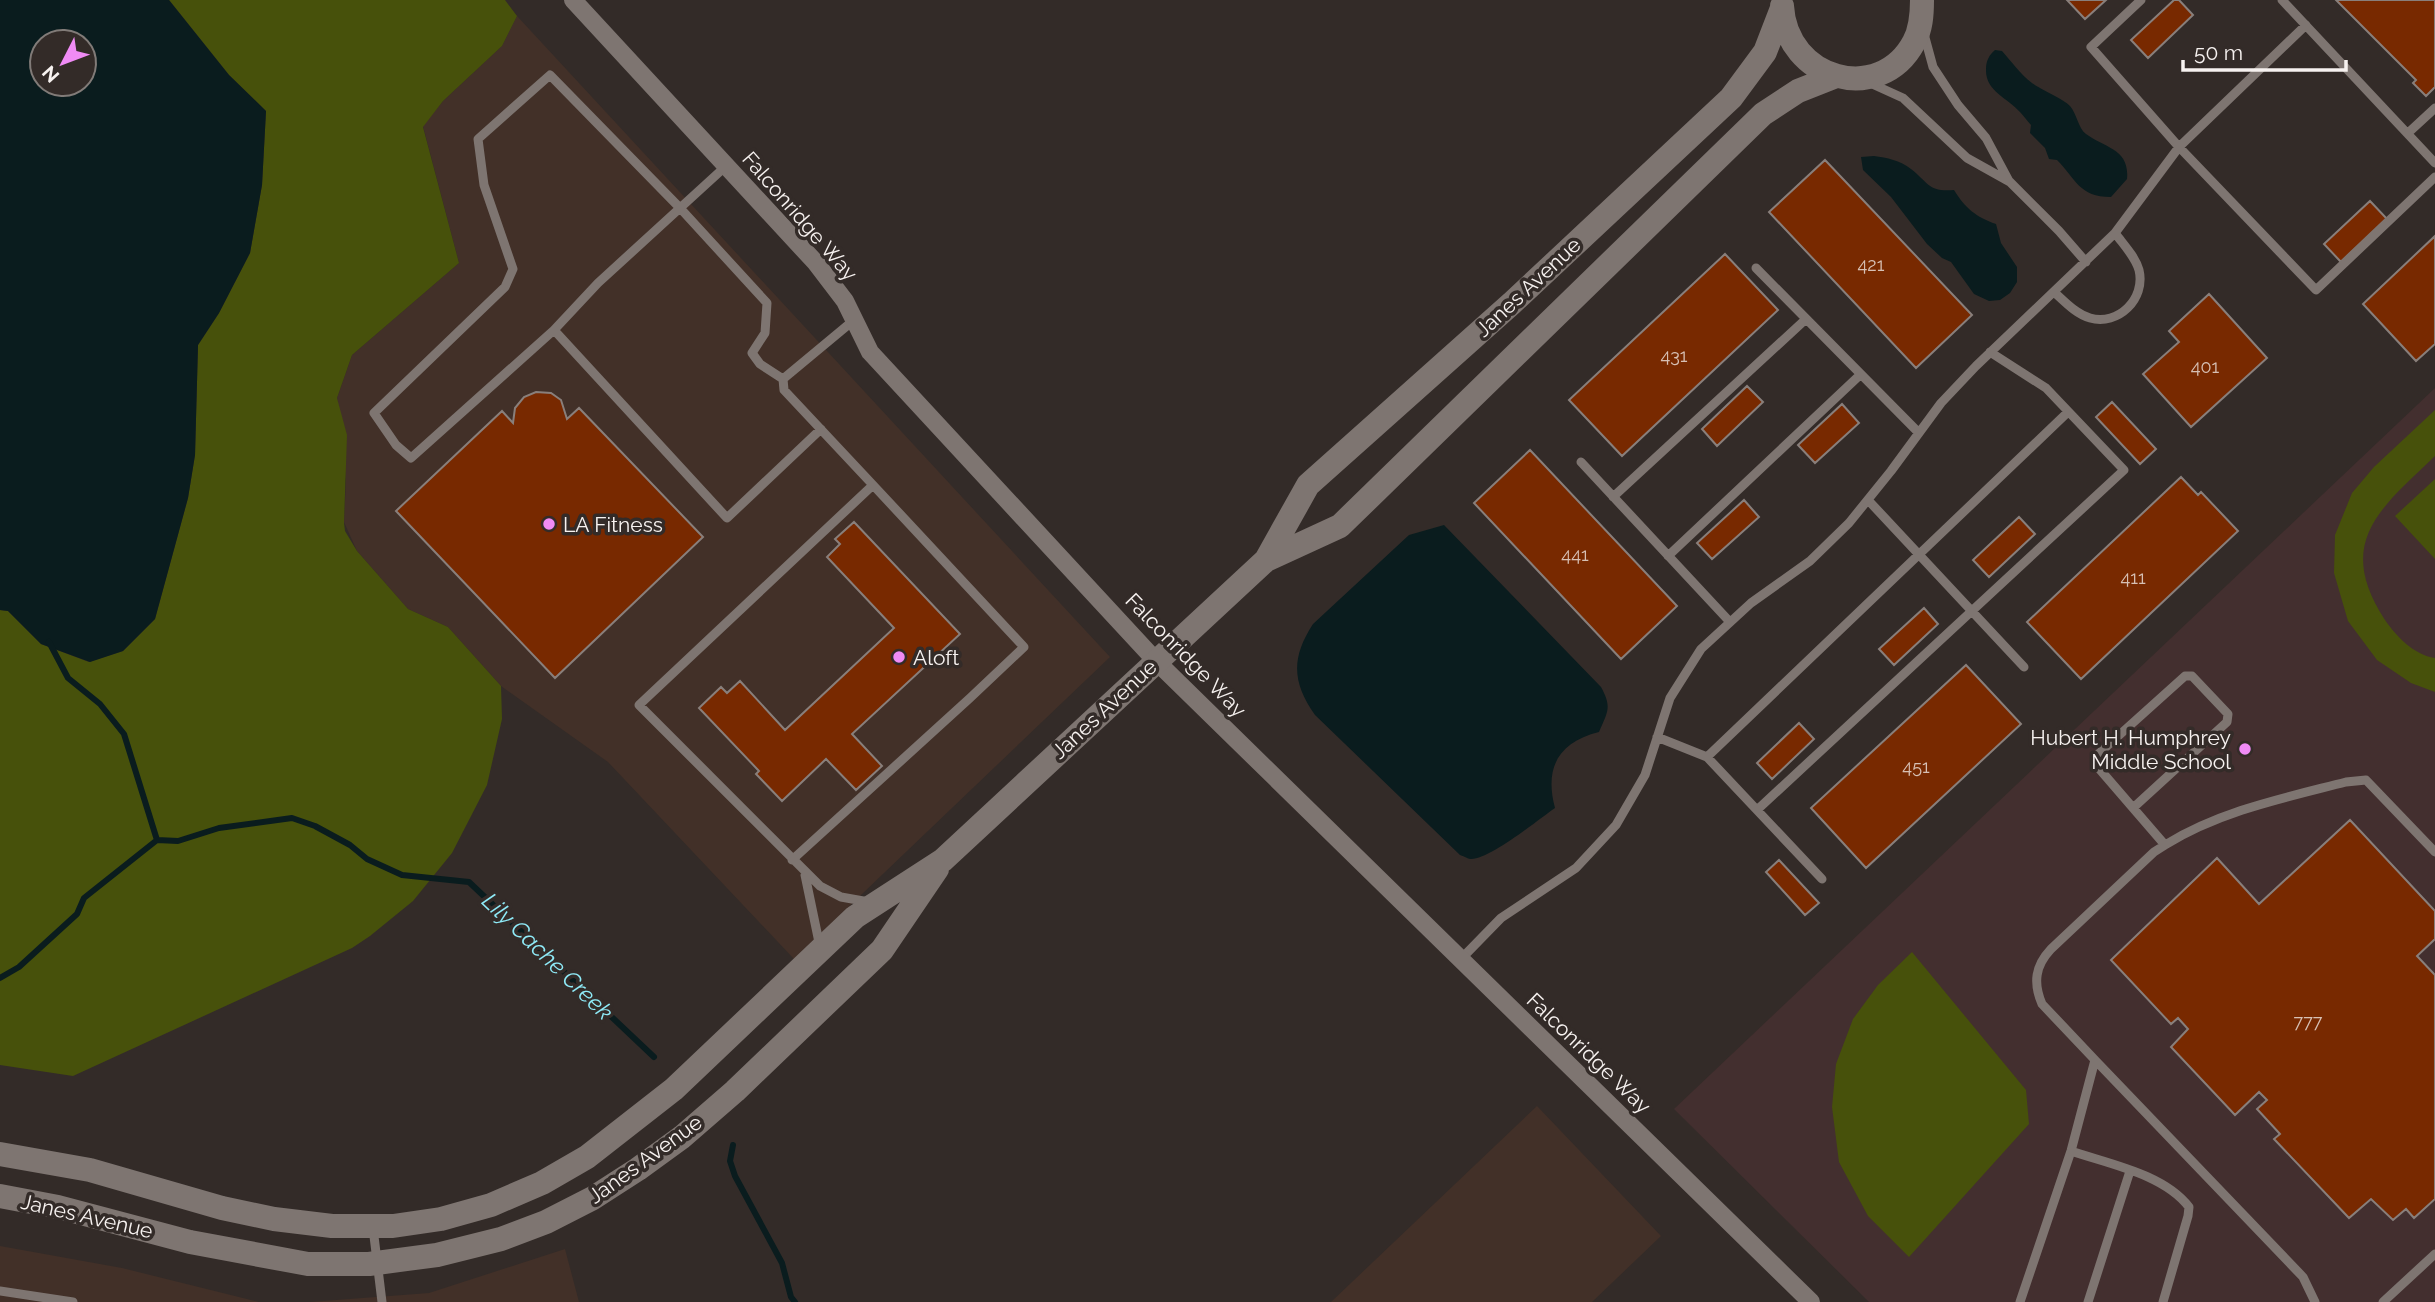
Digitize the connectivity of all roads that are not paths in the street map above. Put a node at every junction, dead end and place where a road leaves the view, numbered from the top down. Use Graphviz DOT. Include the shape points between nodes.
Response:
graph roads {
  1 [pos="573,0"];
  2 [pos="2141,0"];
  3 [pos="2282,0"];
  4 [pos="1783,4"];
  5 [pos="1922,12"];
  6 [pos="2306,26"];
  7 [pos="1847,77"];
  8 [pos="2435,108"];
  9 [pos="2408,133"];
  10 [pos="2179,147"];
  11 [pos="2435,163"];
  12 [pos="726,166"];
  13 [pos="2435,177"];
  14 [pos="2010,182"];
  15 [pos="680,208"];
  16 [pos="2115,233"];
  17 [pos="2086,262"];
  18 [pos="1756,268"];
  19 [pos="2054,292"];
  20 [pos="1806,318"];
  21 [pos="854,320"];
  22 [pos="554,330"];
  23 [pos="1990,352"];
  24 [pos="1861,374"];
  25 [pos="783,379"];
  26 [pos="2068,412"];
  27 [pos="821,429"];
  28 [pos="1919,433"];
  29 [pos="1580,462"];
  30 [pos="873,485"];
  31 [pos="1613,497"];
  32 [pos="1868,500"];
  33 [pos="1919,554"];
  34 [pos="1668,556"];
  35 [pos="1266,559"];
  36 [pos="1972,611"];
  37 [pos="1730,622"];
  38 [pos="1156,661"];
  39 [pos="2024,667"];
  40 [pos="1657,737"];
  41 [pos="1707,757"];
  42 [pos="2133,808"];
  43 [pos="1757,810"];
  44 [pos="2165,845"];
  45 [pos="2435,852"];
  46 [pos="792,860"];
  47 [pos="943,860"];
  48 [pos="805,873"];
  49 [pos="1822,879"];
  50 [pos="876,903"];
  51 [pos="821,949"];
  52 [pos="1461,959"];
  53 [pos="2095,1060"];
  54 [pos="2071,1151"];
  55 [pos="0,1154"];
  56 [pos="2130,1171"];
  57 [pos="0,1196"];
  58 [pos="373,1226"];
  59 [pos="2435,1254"];
  60 [pos="377,1263"];
  61 [pos="0,1291"];
  62 [pos="73,1302"];
  63 [pos="382,1302"];
  64 [pos="1811,1302"];
  65 [pos="2020,1302"];
  66 [pos="2088,1302"];
  67 [pos="2163,1302"];
  68 [pos="2315,1302"];
  69 [pos="2383,1302"];
  1 -- 12 [label="street, Falconridge Way"];
  2 -- 10 [label="lane" via="2091,47"];
  3 -- 6 [label="lane"];
  4 -- 7 [label="street, Janes Avenue" via="1786,31 1797,51 1815,67"];
  4 -- 35 [label="street, Janes Avenue" via="1765,52 1731,98 1308,485"];
  5 -- 7 [label="street, Janes Avenue" via="1913,44 1899,61 1880,73"];
  5 -- 14 [label="lane" via="1933,67 1986,138"];
  6 -- 9 [label="lane"];
  6 -- 10 [label="lane"];
  7 -- 14 [label="lane" via="1903,98 1967,158"];
  7 -- 35 [label="street, Janes Avenue" via="1798,91 1763,114 1340,526"];
  8 -- 9 [label="lane"];
  9 -- 11 [label="lane"];
  10 -- 13 [label="lane" via="2316,290"];
  10 -- 16 [label="lane"];
  12 -- 15 [label="lane"];
  12 -- 21 [label="street, Falconridge Way" via="817,263"];
  14 -- 17 [label="lane"];
  15 -- 22 [label="lane"];
  15 -- 22 [label="lane" via="550,75 478,139 484,185 513,269 505,287 374,413 411,458"];
  15 -- 25 [label="lane" via="767,303 765,333 752,353"];
  16 -- 17 [label="lane"];
  16 -- 19 [label="lane" via="2138,269 2140,283 2129,308 2104,319 2091,318"];
  17 -- 19 [label="lane"];
  18 -- 20 [label="lane"];
  19 -- 23 [label="lane"];
  20 -- 24 [label="lane"];
  20 -- 31 [label="lane"];
  21 -- 25 [label="lane"];
  21 -- 38 [label="street, Falconridge Way" via="870,352"];
  22 -- 27 [label="lane" via="727,518"];
  23 -- 26 [label="lane" via="2046,388"];
  23 -- 28 [label="lane"];
  24 -- 28 [label="lane"];
  24 -- 34 [label="lane"];
  25 -- 27 [label="lane" via="784,390"];
  26 -- 33 [label="lane"];
  26 -- 36 [label="lane" via="2124,470"];
  27 -- 30 [label="lane"];
  28 -- 32 [label="lane"];
  29 -- 31 [label="lane"];
  30 -- 46 [label="lane" via="1024,647"];
  30 -- 46 [label="lane" via="639,705"];
  31 -- 34 [label="lane"];
  32 -- 33 [label="lane"];
  32 -- 37 [label="lane" via="1810,561"];
  33 -- 36 [label="lane"];
  33 -- 41 [label="lane"];
  34 -- 37 [label="lane"];
  35 -- 38 [label="street, Janes Avenue"];
  36 -- 39 [label="lane"];
  36 -- 43 [label="lane"];
  37 -- 40 [label="lane" via="1701,649 1670,698"];
  38 -- 47 [label="street, Janes Avenue"];
  38 -- 52 [label="street, Falconridge Way"];
  40 -- 41 [label="lane"];
  40 -- 52 [label="lane" via="1644,775 1616,825 1576,868 1501,918"];
  41 -- 43 [label="lane"];
  42 -- 42 [label="lane" via="2096,765 2096,756 2185,676 2192,676 2228,714 2227,722"];
  42 -- 44 [label="lane"];
  43 -- 49 [label="lane"];
  44 -- 45 [label="lane" via="2221,817 2366,780"];
  44 -- 53 [label="lane" via="2051,949 2038,970 2037,993 2042,1004"];
  46 -- 48 [label="lane"];
  47 -- 50 [label="street, Janes Avenue"];
  47 -- 60 [label="street, Janes Avenue" via="882,950 735,1091 638,1169 546,1222 500,1239 437,1255"];
  48 -- 50 [label="lane" via="841,897"];
  48 -- 51 [label="lane"];
  50 -- 51 [label="street, Janes Avenue" via="855,916"];
  51 -- 58 [label="street, Janes Avenue" via="674,1089 587,1157 491,1205 441,1219"];
  52 -- 64 [label="street, Falconridge Way"];
  53 -- 54 [label="lane"];
  53 -- 68 [label="lane" via="2302,1277"];
  54 -- 56 [label="lane"];
  54 -- 65 [label="lane"];
  55 -- 58 [label="street, Janes Avenue" via="90,1170 274,1219"];
  56 -- 66 [label="lane"];
  56 -- 67 [label="lane" via="2174,1191 2189,1207"];
  57 -- 60 [label="street, Janes Avenue" via="249,1254 308,1264"];
  58 -- 60 [label="lane"];
  59 -- 69 [label="lane"];
  60 -- 63 [label="lane"];
  61 -- 62 [label="lane"];
}
